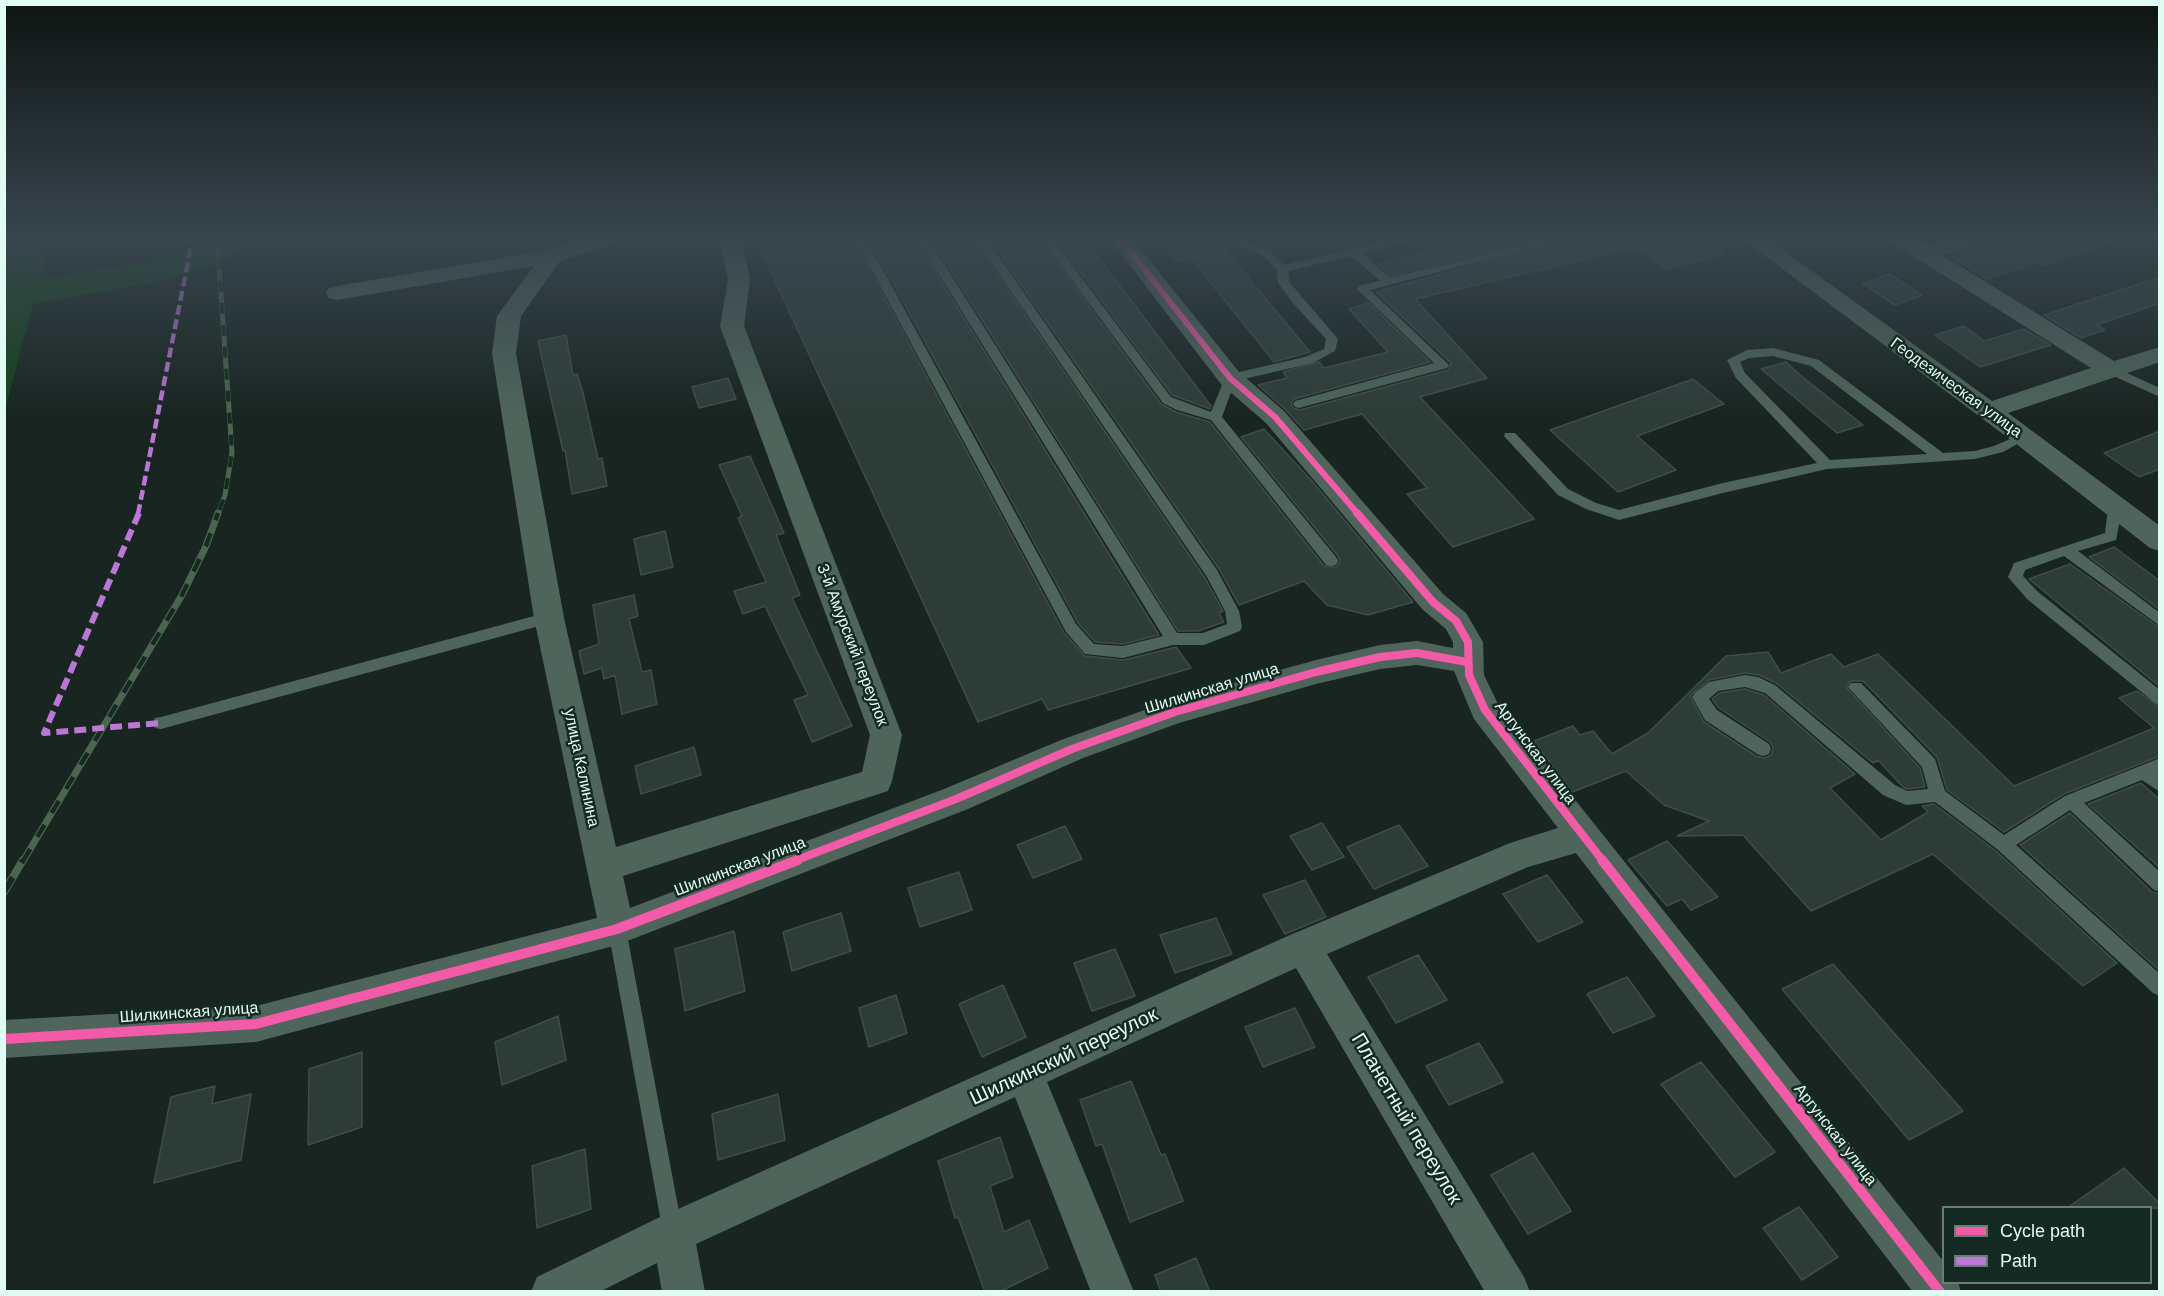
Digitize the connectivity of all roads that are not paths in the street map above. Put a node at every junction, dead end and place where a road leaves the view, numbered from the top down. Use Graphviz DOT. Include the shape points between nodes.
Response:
graph roads {
  1 [pos="522,297"];
  2 [pos="736,297"];
  3 [pos="892,297"];
  4 [pos="959,297"];
  5 [pos="1021,297"];
  6 [pos="1090,297"];
  7 [pos="1167,297"];
  8 [pos="1295,297"];
  9 [pos="1372,297"];
  10 [pos="1833,297"];
  11 [pos="1995,297"];
  12 [pos="2160,354"];
  13 [pos="2111,370"];
  14 [pos="1230,378"];
  15 [pos="2160,393"];
  16 [pos="1299,404"];
  17 [pos="1988,411"];
  18 [pos="1215,417"];
  19 [pos="1510,436"];
  20 [pos="2024,437"];
  21 [pos="1940,456"];
  22 [pos="1827,465"];
  23 [pos="2115,509"];
  24 [pos="2160,541"];
  25 [pos="2066,550"];
  26 [pos="1331,561"];
  27 [pos="549,618"];
  28 [pos="2160,621"];
  29 [pos="1173,639"];
  30 [pos="1467,662"];
  31 [pos="1856,687"];
  32 [pos="2160,699"];
  33 [pos="161,723"];
  34 [pos="1764,749"];
  35 [pos="2152,769"];
  36 [pos="2160,785"];
  37 [pos="1938,795"];
  38 [pos="2071,801"];
  39 [pos="1582,836"];
  40 [pos="2003,844"];
  41 [pos="602,867"];
  42 [pos="2160,884"];
  43 [pos="617,928"];
  44 [pos="1303,947"];
  45 [pos="2160,987"];
  46 [pos="4,1039"];
  47 [pos="1025,1075"];
  48 [pos="673,1233"];
  49 [pos="552,1292"];
  50 [pos="684,1292"];
  51 [pos="1113,1292"];
  52 [pos="1509,1292"];
  53 [pos="1940,1292"];
  1 -- 27 [label="street, улица Калинина" via="508,316 504,353"];
  2 -- 41 [label="street, 3-й Амурский переулок" via="732,326 886,735 876,781"];
  3 -- 29 [label="lane" via="1071,628 1090,650 1124,652"];
  4 -- 29 [label="lane"];
  5 -- 29 [label="lane" via="1212,574 1232,611 1235,627 1204,639"];
  6 -- 18 [label="lane" via="1167,400"];
  7 -- 14 [label="street, Аргунская улица"];
  8 -- 14 [label="lane" via="1332,339 1329,351 1309,360"];
  9 -- 16 [label="lane" via="1443,365"];
  10 -- 17 [label="street, Геодезическая улица"];
  11 -- 13 [label="street"];
  12 -- 13 [label="street"];
  13 -- 15 [label="lane"];
  13 -- 17 [label="street"];
  14 -- 18 [label="lane"];
  14 -- 30 [label="street, Аргунская улица" via="1275,417 1432,602 1456,621 1468,642"];
  17 -- 20 [label="street, Геодезическая улица"];
  18 -- 26 [label="lane"];
  19 -- 22 [label="lane" via="1563,492 1619,515"];
  20 -- 21 [label="lane" via="1975,455"];
  20 -- 23 [label="street, Геодезическая улица"];
  21 -- 22 [label="lane"];
  21 -- 22 [label="lane" via="1815,363 1773,352 1747,354 1734,360 1740,375"];
  23 -- 24 [label="street, Геодезическая улица"];
  23 -- 25 [label="lane" via="2111,536"];
  25 -- 28 [label="lane"];
  25 -- 32 [label="lane" via="2019,567 2015,578"];
  27 -- 33 [label="lane"];
  27 -- 41 [label="street, улица Калинина"];
  30 -- 39 [label="street, Аргунская улица" via="1485,710"];
  30 -- 43 [label="street, Шилкинская улица" via="1417,653 1380,657 1175,712"];
  31 -- 37 [label="lane" via="1929,764"];
  34 -- 37 [label="lane" via="1711,715 1700,697 1714,686 1758,683 1889,790 1906,798"];
  35 -- 36 [label="lane"];
  35 -- 38 [label="lane"];
  37 -- 40 [label="lane"];
  38 -- 40 [label="lane"];
  38 -- 42 [label="lane"];
  39 -- 44 [label="street, Шилкинский переулок" via="1522,854"];
  39 -- 53 [label="street, Аргунская улица"];
  40 -- 45 [label="lane"];
  41 -- 43 [label="street, улица Калинина"];
  43 -- 46 [label="street, Шилкинская улица" via="256,1024"];
  43 -- 48 [label="lane, улица Калинина"];
  44 -- 47 [label="street, Шилкинский переулок"];
  44 -- 52 [label="street, Планетный переулок"];
  47 -- 48 [label="street, Шилкинский переулок"];
  47 -- 51 [label="street"];
  48 -- 49 [label="street, Шилкинский переулок"];
  48 -- 50 [label="street, улица Калинина"];
}
